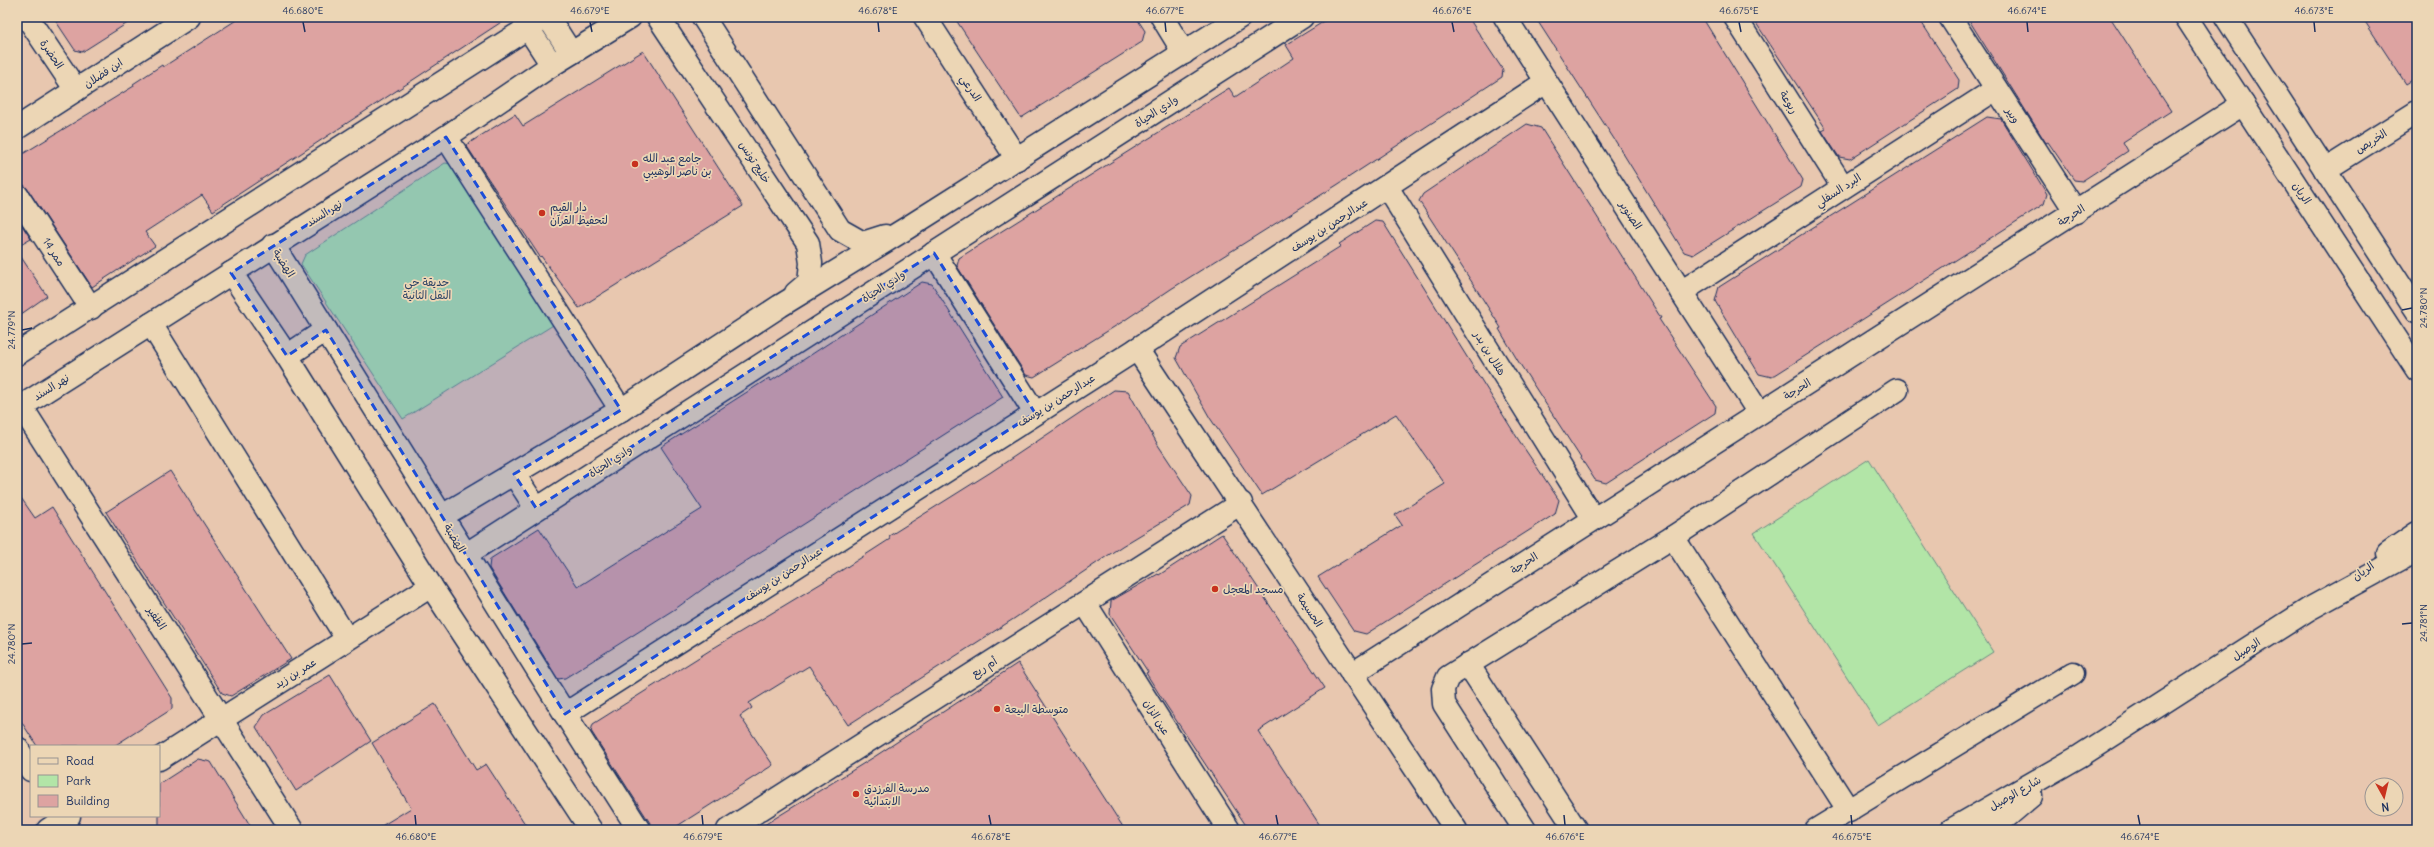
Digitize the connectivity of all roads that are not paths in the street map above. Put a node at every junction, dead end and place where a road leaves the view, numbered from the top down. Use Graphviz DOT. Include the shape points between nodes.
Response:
graph roads {
  1 [pos="27,17"];
  2 [pos="189,17"];
  3 [pos="548,17"];
  4 [pos="630,17"];
  5 [pos="658,17"];
  6 [pos="703,17"];
  7 [pos="926,17"];
  8 [pos="1162,17"];
  9 [pos="1240,17"];
  10 [pos="1302,17"];
  11 [pos="1505,17"];
  12 [pos="1735,17"];
  13 [pos="1950,17"];
  14 [pos="2186,17"];
  15 [pos="2226,17"];
  16 [pos="536,22"];
  17 [pos="571,53"];
  18 [pos="1184,53"];
  19 [pos="552,65"];
  20 [pos="1546,82"];
  21 [pos="1996,89"];
  22 [pos="76,90"];
  23 [pos="2243,104"];
  24 [pos="2417,112"];
  25 [pos="17,128"];
  26 [pos="446,137"];
  27 [pos="1017,159"];
  28 [pos="2325,170"];
  29 [pos="1843,187"];
  30 [pos="1387,188"];
  31 [pos="17,195"];
  32 [pos="2076,212"];
  33 [pos="907,228"];
  34 [pos="273,245"];
  35 [pos="934,253"];
  36 [pos="231,273"];
  37 [pos="1680,292"];
  38 [pos="780,306"];
  39 [pos="91,308"];
  40 [pos="2417,311"];
  41 [pos="151,324"];
  42 [pos="326,330"];
  43 [pos="1137,349"];
  44 [pos="17,354"];
  45 [pos="287,356"];
  46 [pos="2417,370"];
  47 [pos="1897,390"];
  48 [pos="19,407"];
  49 [pos="621,410"];
  50 [pos="1035,413"];
  51 [pos="1759,413"];
  52 [pos="514,474"];
  53 [pos="1241,504"];
  54 [pos="536,508"];
  55 [pos="442,516"];
  56 [pos="1593,518"];
  57 [pos="2417,533"];
  58 [pos="1673,537"];
  59 [pos="2417,550"];
  60 [pos="465,555"];
  61 [pos="431,586"];
  62 [pos="1085,603"];
  63 [pos="2309,608"];
  64 [pos="347,639"];
  65 [pos="1468,664"];
  66 [pos="2073,673"];
  67 [pos="1352,674"];
  68 [pos="564,714"];
  69 [pos="222,719"];
  70 [pos="17,748"];
  71 [pos="2080,756"];
  72 [pos="160,758"];
  73 [pos="30,768"];
  74 [pos="1849,811"];
  75 [pos="292,830"];
  76 [pos="591,830"];
  77 [pos="639,830"];
  78 [pos="728,830"];
  79 [pos="1229,830"];
  80 [pos="1456,830"];
  81 [pos="1524,830"];
  82 [pos="1576,830"];
  83 [pos="1816,830"];
  84 [pos="1951,830"];
  85 [pos="1991,830"];
  1 -- 22 [label="street, الحضرة"];
  2 -- 22 [label="street, ابن فضلان"];
  3 -- 17 [label="street"];
  4 -- 17 [label="street, نهر السند"];
  5 -- 38 [label="street, خليج تونس" via="808,243 811,263 809,282"];
  6 -- 33 [label="street" via="840,230 863,243"];
  7 -- 27 [label="street, الدرعي"];
  8 -- 18 [label="street"];
  9 -- 18 [label="street"];
  10 -- 35 [label="street, وادي الحياة"];
  11 -- 20 [label="street, الصنوبر"];
  12 -- 29 [label="street, ربوعة"];
  13 -- 21 [label="street, وبير"];
  14 -- 23 [label="street, الريان"];
  15 -- 28 [label="street"];
  16 -- 19 [label="street"];
  16 -- 39 [label="street"];
  17 -- 19 [label="street, نهر السند"];
  18 -- 27 [label="street"];
  19 -- 26 [label="street, نهر السند"];
  20 -- 30 [label="street, عبدالرحمن بن يوسف"];
  20 -- 37 [label="street, الصنوبر"];
  21 -- 29 [label="street, البرد السفلي"];
  21 -- 32 [label="street, وبير"];
  22 -- 25 [label="street, ابن فضلان"];
  23 -- 32 [label="street, الحرجة"];
  23 -- 46 [label="street, الريان"];
  24 -- 28 [label="street, الخريص"];
  26 -- 34 [label="street, نهر السند"];
  26 -- 49 [label="street"];
  27 -- 33 [label="street"];
  28 -- 40 [label="street"];
  29 -- 37 [label="street, البرد السفلي"];
  30 -- 43 [label="street, عبدالرحمن بن يوسف"];
  30 -- 56 [label="street, هلال بن بدر"];
  31 -- 39 [label="street, ممر 14"];
  32 -- 51 [label="street, الحرجة"];
  33 -- 38 [label="street"];
  34 -- 36 [label="street, نهر السند"];
  34 -- 42 [label="street, الهضبة"];
  35 -- 50 [label="street"];
  35 -- 54 [label="street, وادي الحياة"];
  36 -- 41 [label="street, نهر السند"];
  36 -- 45 [label="street"];
  37 -- 51 [label="street, الصنوبر"];
  38 -- 49 [label="street"];
  39 -- 44 [label="street"];
  41 -- 48 [label="street, نهر السند"];
  41 -- 64 [label="street"];
  42 -- 45 [label="street"];
  42 -- 55 [label="street, الهضبة"];
  43 -- 50 [label="street, عبدالرحمن بن يوسف"];
  43 -- 53 [label="street, الحسيمة"];
  45 -- 61 [label="street"];
  47 -- 58 [label="street"];
  48 -- 69 [label="street, الظفير"];
  49 -- 52 [label="street"];
  50 -- 68 [label="street, عبدالرحمن بن يوسف"];
  51 -- 56 [label="street, الحرجة"];
  52 -- 54 [label="street"];
  52 -- 55 [label="street"];
  53 -- 62 [label="street, أم ريع"];
  53 -- 67 [label="street, الحسيمة"];
  54 -- 60 [label="street, وادي الحياة"];
  55 -- 60 [label="street, الهضبة"];
  56 -- 67 [label="street, الحرجة"];
  57 -- 63 [label="street, الريان"];
  58 -- 65 [label="street"];
  58 -- 74 [label="street"];
  59 -- 63 [label="street, الوصيل"];
  60 -- 68 [label="street, الهضبة"];
  61 -- 64 [label="street, عمر بن زيد"];
  61 -- 76 [label="street"];
  62 -- 78 [label="street, أم ريع"];
  62 -- 79 [label="street, عين الزان"];
  63 -- 71 [label="street, الوصيل"];
  64 -- 69 [label="street, عمر بن زيد"];
  65 -- 81 [label="street" via="1448,677 1443,689 1444,704"];
  65 -- 82 [label="street"];
  66 -- 74 [label="street"];
  67 -- 80 [label="street, الحسيمة"];
  68 -- 77 [label="street, الهضبة"];
  69 -- 72 [label="street, عمر بن زيد"];
  69 -- 75 [label="street, الظفير"];
  70 -- 73 [label="street"];
  71 -- 84 [label="street, شارع الوصيل"];
  71 -- 85 [label="street"];
  74 -- 83 [label="street"];
}
